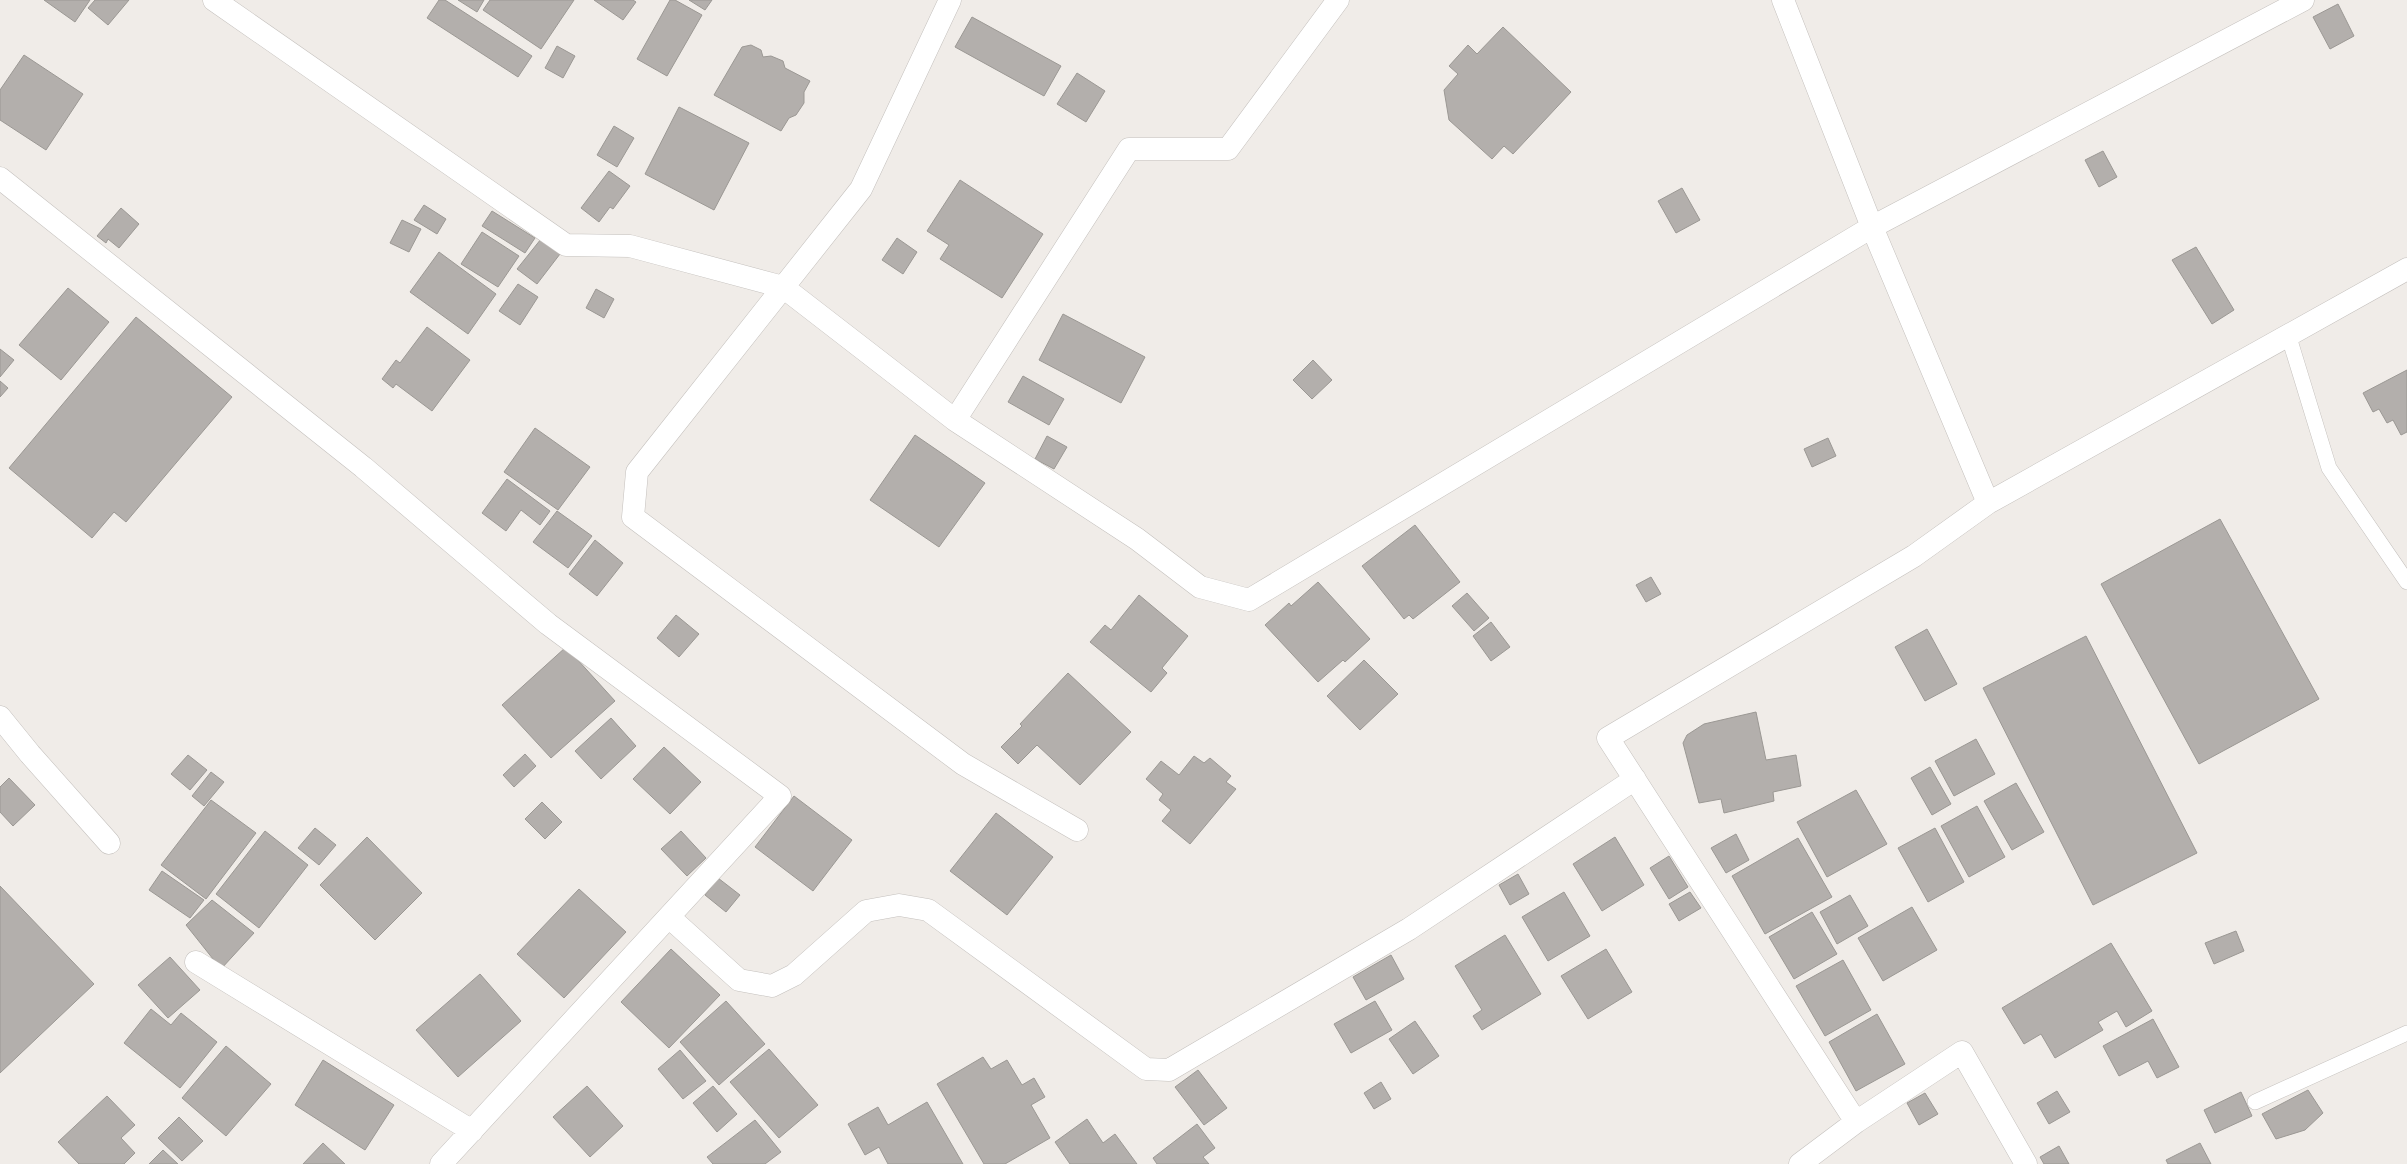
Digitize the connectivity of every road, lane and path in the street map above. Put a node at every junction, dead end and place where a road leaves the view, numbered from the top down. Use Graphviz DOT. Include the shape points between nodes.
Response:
graph roads {
  1 [pos="214,0"];
  2 [pos="950,0"];
  3 [pos="1338,0"];
  4 [pos="1783,0"];
  5 [pos="2302,0"];
  6 [pos="0,178"];
  7 [pos="1872,227"];
  8 [pos="2407,269"];
  9 [pos="783,287"];
  10 [pos="2288,334"];
  11 [pos="955,420"];
  12 [pos="1988,503"];
  13 [pos="2407,582"];
  14 [pos="0,717"];
  15 [pos="1635,779"];
  16 [pos="1077,830"];
  17 [pos="109,844"];
  18 [pos="669,917"];
  19 [pos="196,962"];
  20 [pos="2407,1033"];
  21 [pos="2255,1102"];
  22 [pos="1856,1122"];
  23 [pos="472,1131"];
  24 [pos="441,1164"];
  25 [pos="1800,1164"];
  26 [pos="2026,1164"];
  1 -- 9 [label="street" via="566,245 630,246"];
  2 -- 9 [label="street" via="861,189"];
  3 -- 11 [label="street" via="1228,149 1129,149"];
  4 -- 7 [label="street"];
  5 -- 7 [label="street"];
  6 -- 18 [label="street" via="363,467 548,624 780,796"];
  7 -- 11 [label="street" via="1249,600 1200,587 1137,539"];
  7 -- 12 [label="street"];
  8 -- 10 [label="street"];
  9 -- 11 [label="street"];
  9 -- 16 [label="street" via="637,472 632,517 963,764"];
  10 -- 12 [label="street"];
  10 -- 13 [label="lane" via="2329,468"];
  12 -- 15 [label="street" via="1914,556 1608,738"];
  14 -- 17 [label="street"];
  15 -- 18 [label="street" via="1409,929 1169,1070 1146,1069 928,910 899,905 866,911 794,976 772,986 739,980"];
  15 -- 22 [label="street"];
  18 -- 23 [label="street"];
  19 -- 23 [label="street"];
  20 -- 21 [label="lane"];
  22 -- 25 [label="street"];
  22 -- 26 [label="street" via="1962,1052"];
  23 -- 24 [label="street"];
}
